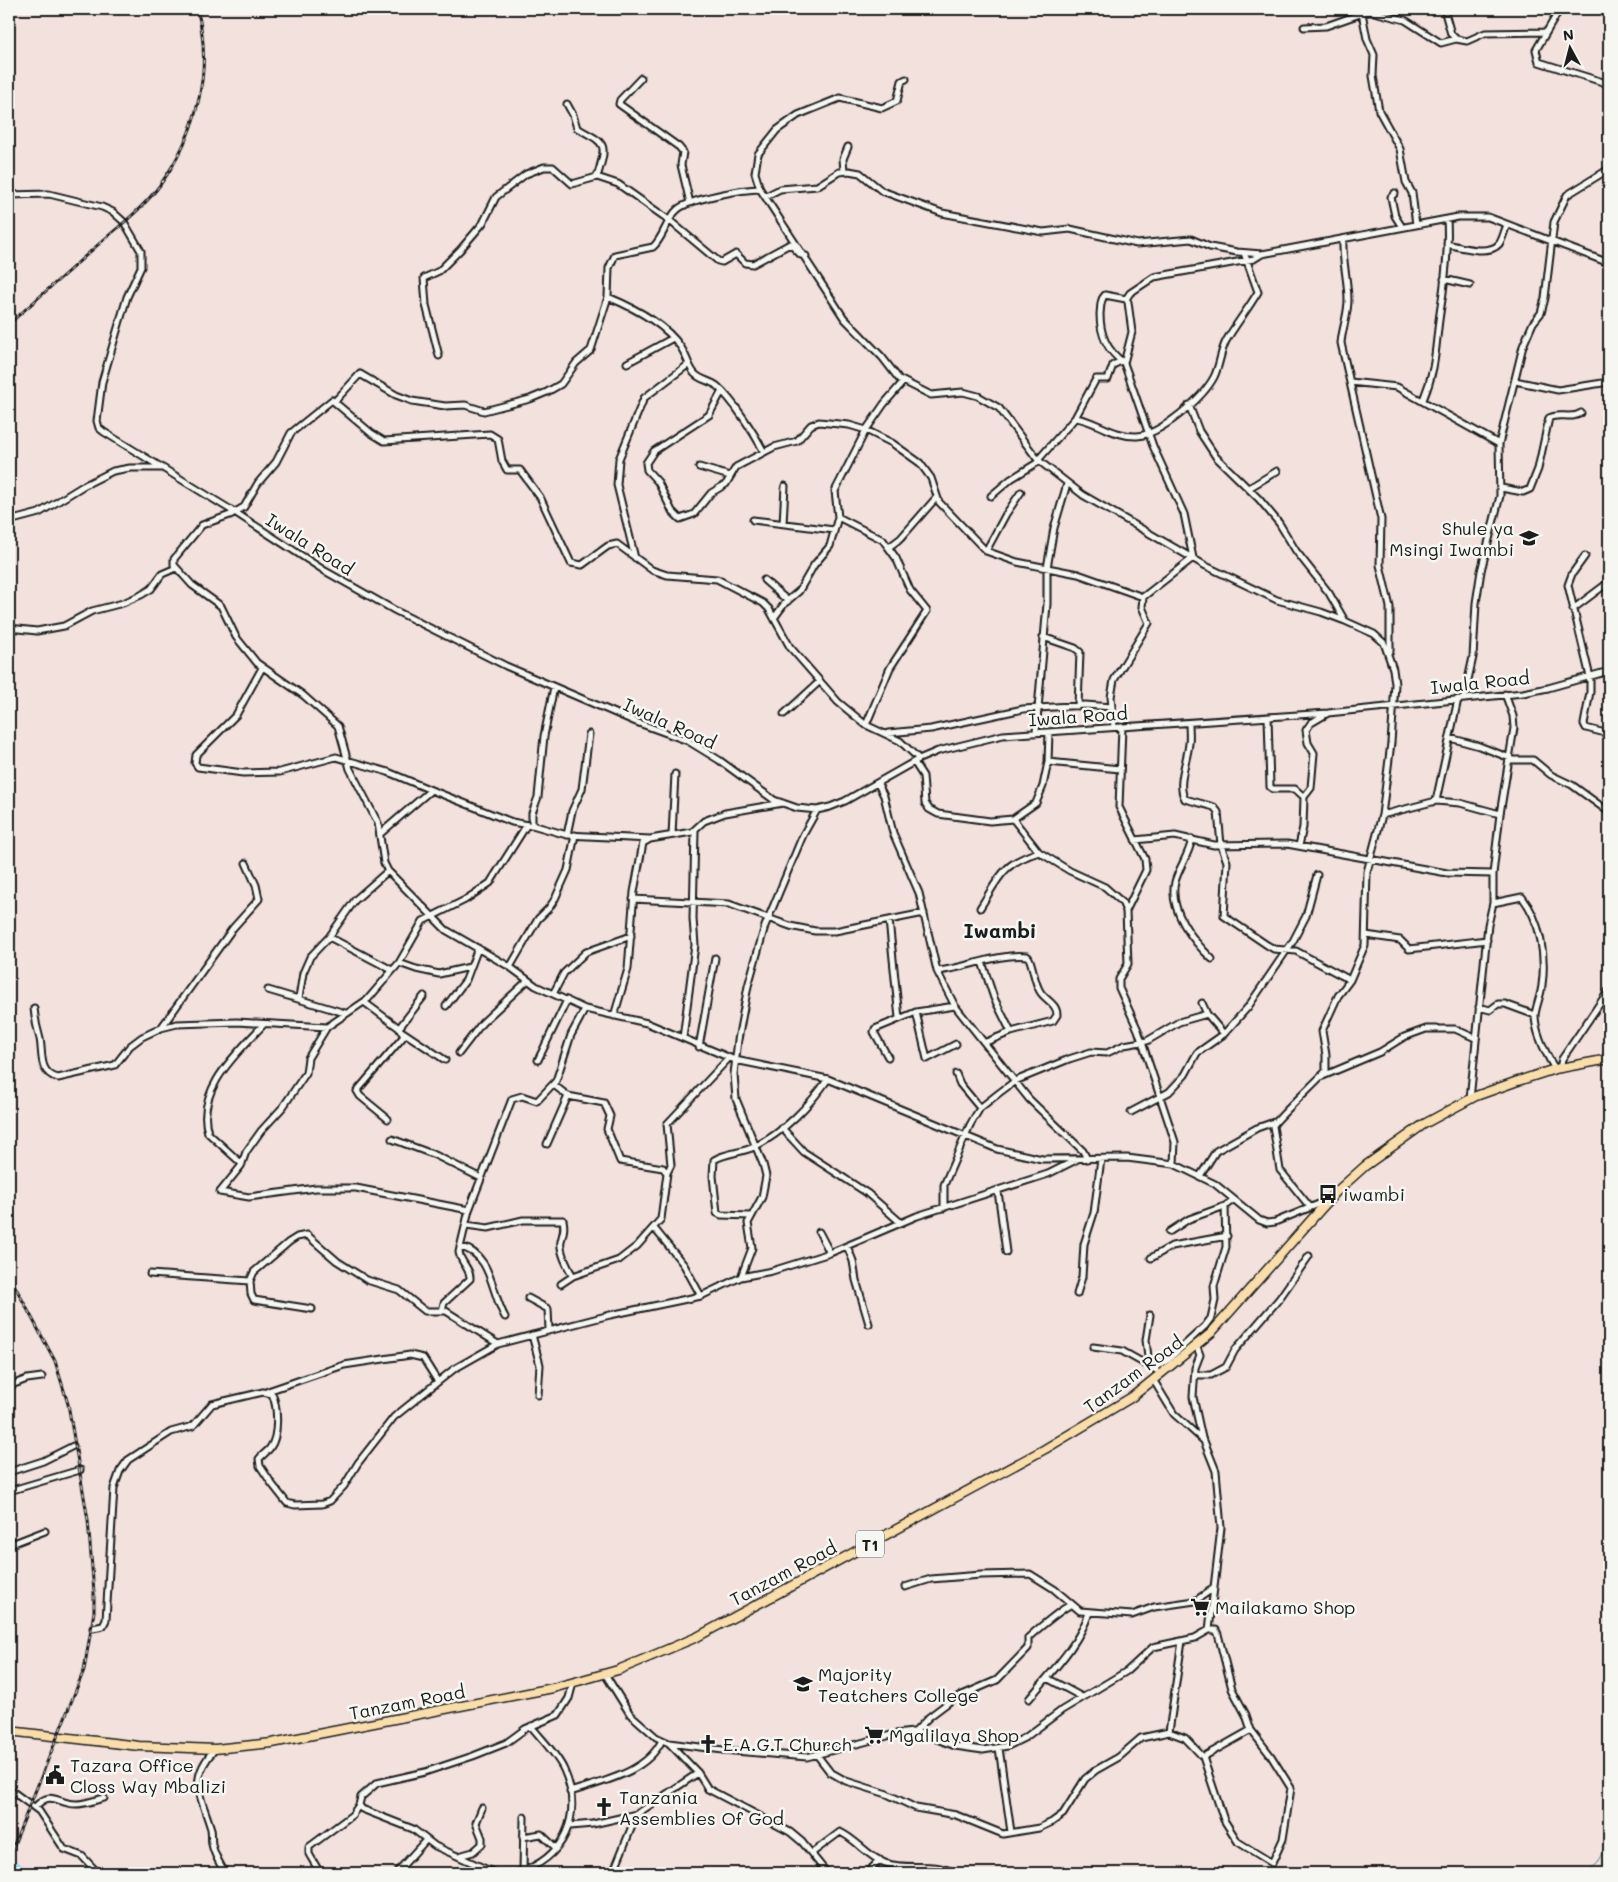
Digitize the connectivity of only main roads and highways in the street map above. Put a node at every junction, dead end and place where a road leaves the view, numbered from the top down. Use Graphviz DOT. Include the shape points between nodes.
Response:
graph roads {
  1 [pos="1609,1059"];
  2 [pos="9,1731"];
  1 -- 2 [label="highway, Tanzam Road / T1" via="1557,1069 1470,1099 1424,1124 1384,1152 1327,1201 1241,1302 1197,1347 1154,1381 1078,1431 697,1637 604,1674 574,1682 298,1739 215,1749 139,1746"];
}
